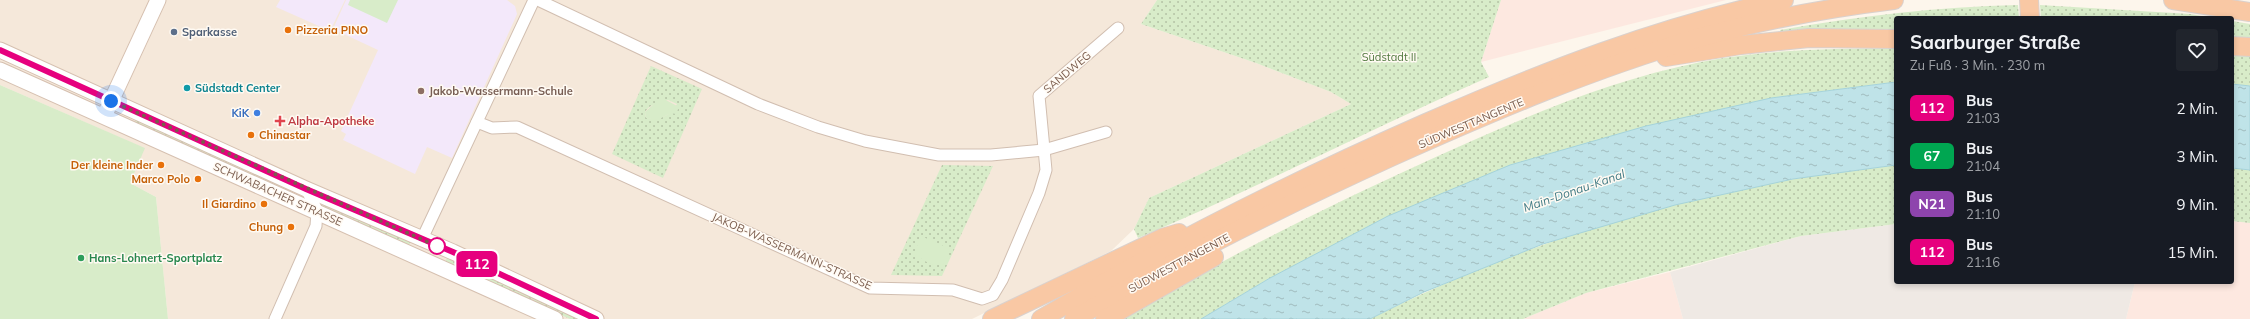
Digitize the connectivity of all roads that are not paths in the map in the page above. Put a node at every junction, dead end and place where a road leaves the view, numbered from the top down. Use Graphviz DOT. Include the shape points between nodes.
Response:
graph roads {
  1 [pos="158,0"];
  2 [pos="534,0"];
  3 [pos="538,0"];
  4 [pos="1784,0"];
  5 [pos="1894,0"];
  6 [pos="2028,0"];
  7 [pos="2173,0"];
  8 [pos="2250,12"];
  9 [pos="2030,16"];
  10 [pos="1118,28"];
  11 [pos="1894,39"];
  12 [pos="2234,46"];
  13 [pos="2250,47"];
  14 [pos="0,50"];
  15 [pos="1625,61"];
  16 [pos="0,70"];
  17 [pos="1569,72"];
  18 [pos="111,101"];
  19 [pos="104,118"];
  20 [pos="477,122"];
  21 [pos="1106,132"];
  22 [pos="1044,150"];
  23 [pos="306,189"];
  24 [pos="1292,204"];
  25 [pos="317,210"];
  26 [pos="1214,224"];
  27 [pos="422,239"];
  28 [pos="275,319"];
  29 [pos="555,319"];
  30 [pos="596,319"];
  31 [pos="992,319"];
  32 [pos="1041,319"];
  33 [pos="1074,319"];
  34 [pos="1105,319"];
  1 -- 18 [label="main road"];
  2 -- 20 [label="street"];
  3 -- 22 [label="street" via="758,104 859,140 939,155 991,155"];
  4 -- 17 [label="highway, SÜDWESTTANGENTE" via="1683,25"];
  5 -- 15 [label="highway, SÜDWESTTANGENTE" via="1772,20 1699,38"];
  6 -- 9 [label="highway"];
  7 -- 8 [label="highway"];
  10 -- 22 [label="street, SANDWEG" via="1039,96"];
  11 -- 15 [label="highway" via="1809,38 1759,42 1682,55"];
  12 -- 13 [label="highway"];
  14 -- 18 [label="main road, SCHWABACHER STRASSE"];
  15 -- 17 [label="highway, SÜDWESTTANGENTE"];
  16 -- 19 [label="main road, SCHWABACHER STRASSE"];
  17 -- 24 [label="highway, SÜDWESTTANGENTE" via="1471,122"];
  17 -- 26 [label="highway, SÜDWESTTANGENTE" via="1377,145"];
  18 -- 19 [label="main road"];
  18 -- 23 [label="main road, SCHWABACHER STRASSE"];
  19 -- 25 [label="main road, SCHWABACHER STRASSE"];
  20 -- 22 [label="street, JAKOB-WASSERMANN-STRASSE" via="492,128 517,127 870,288 953,290 982,299 993,295 1002,280 1036,200 1046,170"];
  20 -- 27 [label="street"];
  21 -- 22 [label="street"];
  23 -- 25 [label="street"];
  23 -- 27 [label="main road, SCHWABACHER STRASSE"];
  24 -- 33 [label="highway, SÜDWESTTANGENTE"];
  24 -- 34 [label="highway" via="1220,254"];
  25 -- 28 [label="street" via="316,226"];
  25 -- 29 [label="main road, SCHWABACHER STRASSE"];
  26 -- 31 [label="highway" via="1162,238"];
  26 -- 32 [label="highway, SÜDWESTTANGENTE"];
  27 -- 30 [label="main road, SCHWABACHER STRASSE"];
}
